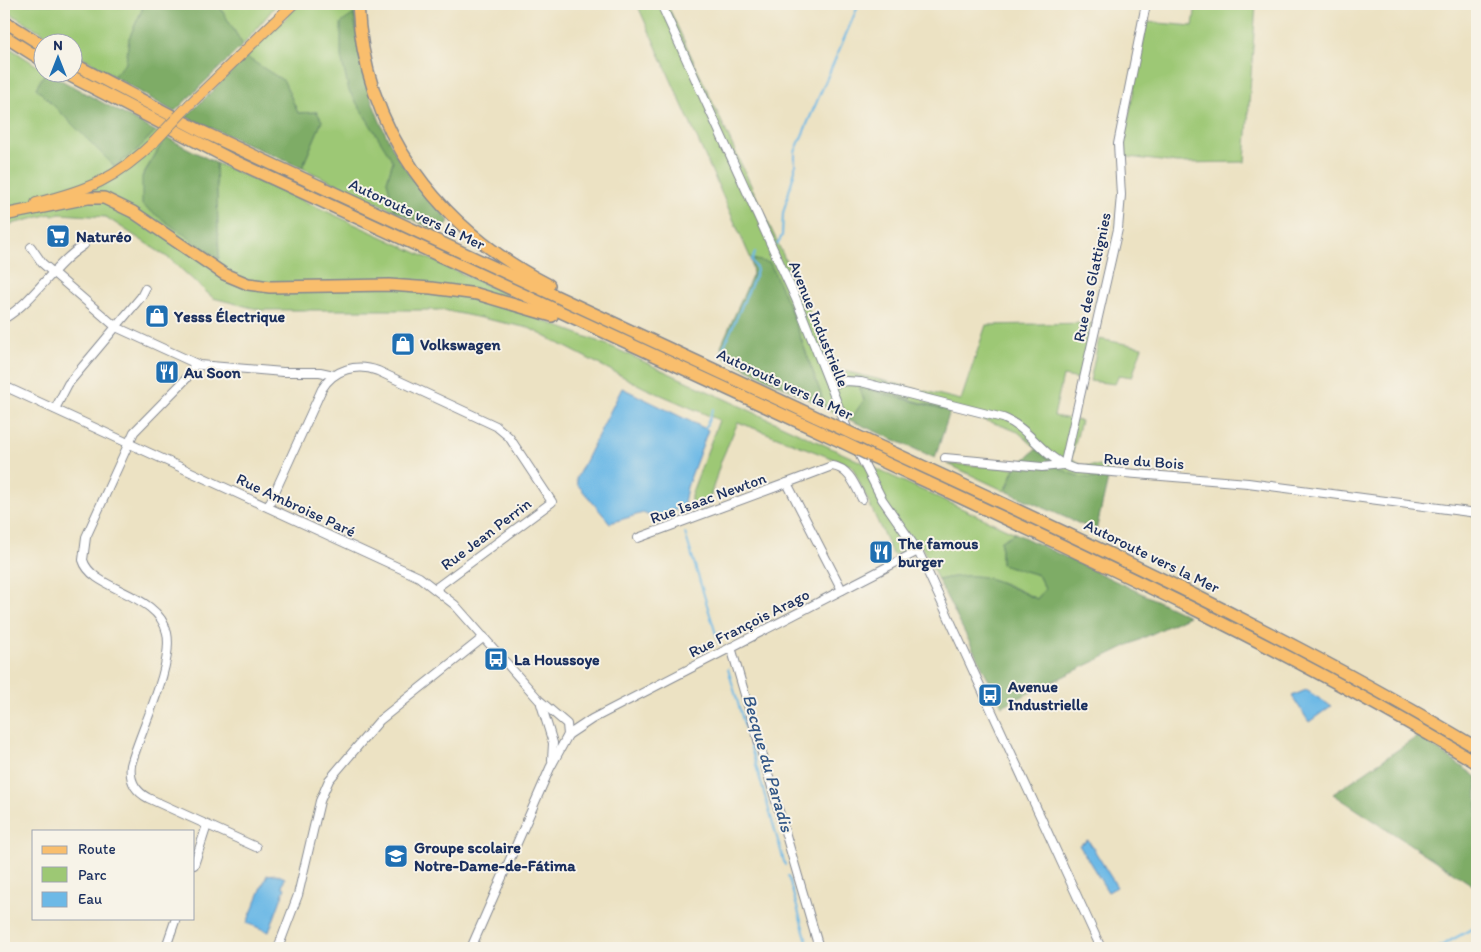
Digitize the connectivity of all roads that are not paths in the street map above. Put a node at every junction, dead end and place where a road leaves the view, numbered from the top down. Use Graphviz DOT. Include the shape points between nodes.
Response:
graph roads {
  1 [pos="284,4"];
  2 [pos="294,4"];
  3 [pos="358,4"];
  4 [pos="661,4"];
  5 [pos="1146,4"];
  6 [pos="4,21"];
  7 [pos="4,36"];
  8 [pos="32,39"];
  9 [pos="251,43"];
  10 [pos="32,54"];
  11 [pos="82,68"];
  12 [pos="82,82"];
  13 [pos="4,213"];
  14 [pos="84,245"];
  15 [pos="30,247"];
  16 [pos="52,272"];
  17 [pos="145,290"];
  18 [pos="574,304"];
  19 [pos="5,318"];
  20 [pos="116,327"];
  21 [pos="612,336"];
  22 [pos="195,364"];
  23 [pos="334,375"];
  24 [pos="830,385"];
  25 [pos="4,386"];
  26 [pos="55,409"];
  27 [pos="128,443"];
  28 [pos="945,458"];
  29 [pos="1063,465"];
  30 [pos="787,483"];
  31 [pos="862,500"];
  32 [pos="268,507"];
  33 [pos="1477,513"];
  34 [pos="638,538"];
  35 [pos="918,551"];
  36 [pos="436,588"];
  37 [pos="842,590"];
  38 [pos="484,637"];
  39 [pos="731,647"];
  40 [pos="539,700"];
  41 [pos="592,719"];
  42 [pos="564,722"];
  43 [pos="550,733"];
  44 [pos="567,737"];
  45 [pos="1477,748"];
  46 [pos="1477,763"];
  47 [pos="550,768"];
  48 [pos="207,825"];
  49 [pos="256,847"];
  50 [pos="195,862"];
  51 [pos="175,920"];
  52 [pos="166,947"];
  53 [pos="278,948"];
  54 [pos="471,948"];
  55 [pos="819,948"];
  56 [pos="1101,948"];
  1 -- 9 [label="main road"];
  2 -- 9 [label="main road"];
  3 -- 18 [label="highway" via="365,57 375,96 393,137 416,174 442,207 474,236 566,294"];
  4 -- 24 [label="street, Avenue Industrielle" via="796,299"];
  5 -- 29 [label="street, Rue des Glattignies" via="1118,144 1121,195 1118,228"];
  6 -- 8 [label="highway"];
  7 -- 10 [label="highway"];
  9 -- 13 [label="main road, bridge" via="155,141 110,178 86,189"];
  11 -- 18 [label="highway, Autoroute vers la Mer" via="201,131"];
  12 -- 21 [label="highway" via="207,148"];
  13 -- 21 [label="highway" via="104,198 133,212 216,269 248,284 270,287 399,285 452,290 520,305"];
  14 -- 16 [label="street"];
  15 -- 16 [label="street" via="38,260"];
  16 -- 19 [label="street" via="22,306"];
  16 -- 20 [label="street"];
  17 -- 20 [label="street"];
  18 -- 45 [label="highway, Autoroute vers la Mer, bridge" via="1225,609 1359,680"];
  20 -- 22 [label="street"];
  20 -- 26 [label="street" via="66,388"];
  21 -- 46 [label="highway, bridge" via="1207,614 1376,704"];
  22 -- 23 [label="street"];
  22 -- 27 [label="street" via="186,379 137,429"];
  23 -- 32 [label="street" via="322,389"];
  23 -- 36 [label="street, Rue Jean Perrin" via="351,368 374,369 500,428 552,502"];
  24 -- 29 [label="street, Rue du Bois" via="861,382 1003,418 1019,427"];
  24 -- 35 [label="street, Avenue Industrielle" via="873,484"];
  25 -- 26 [label="street, Rue Ambroise Paré"];
  26 -- 27 [label="street, Rue Ambroise Paré"];
  27 -- 32 [label="street, Rue Ambroise Paré"];
  27 -- 48 [label="street" via="86,537 83,560 92,574 154,610 168,635 167,660 131,765 133,784 143,796"];
  28 -- 29 [label="street"];
  29 -- 33 [label="street, Rue du Bois" via="1087,471 1248,483"];
  30 -- 31 [label="street" via="839,466 854,482"];
  30 -- 34 [label="street, Rue Isaac Newton"];
  30 -- 37 [label="street, Rue Isaac Newton"];
  32 -- 36 [label="street, Rue Ambroise Paré" via="408,571"];
  35 -- 37 [label="street, Rue François Arago"];
  35 -- 56 [label="street, Avenue Industrielle"];
  36 -- 38 [label="street, Rue Ambroise Paré"];
  37 -- 39 [label="street, Rue François Arago"];
  38 -- 40 [label="street, Rue Ambroise Paré"];
  38 -- 53 [label="street" via="380,720 329,780 320,801 296,902"];
  39 -- 41 [label="street, Rue François Arago"];
  39 -- 55 [label="street"];
  40 -- 42 [label="street, Rue Ambroise Paré"];
  40 -- 43 [label="street, Rue Ambroise Paré"];
  41 -- 42 [label="street, Rue François Arago"];
  41 -- 44 [label="street, Rue François Arago"];
  42 -- 43 [label="street" via="553,723"];
  42 -- 44 [label="street" via="569,728"];
  43 -- 44 [label="street" via="557,740"];
  43 -- 47 [label="street, Rue François Arago" via="554,751"];
  44 -- 47 [label="street, Rue François Arago"];
  47 -- 54 [label="street, Rue François Arago"];
  48 -- 49 [label="street"];
  48 -- 50 [label="street"];
  51 -- 52 [label="street"];
}
